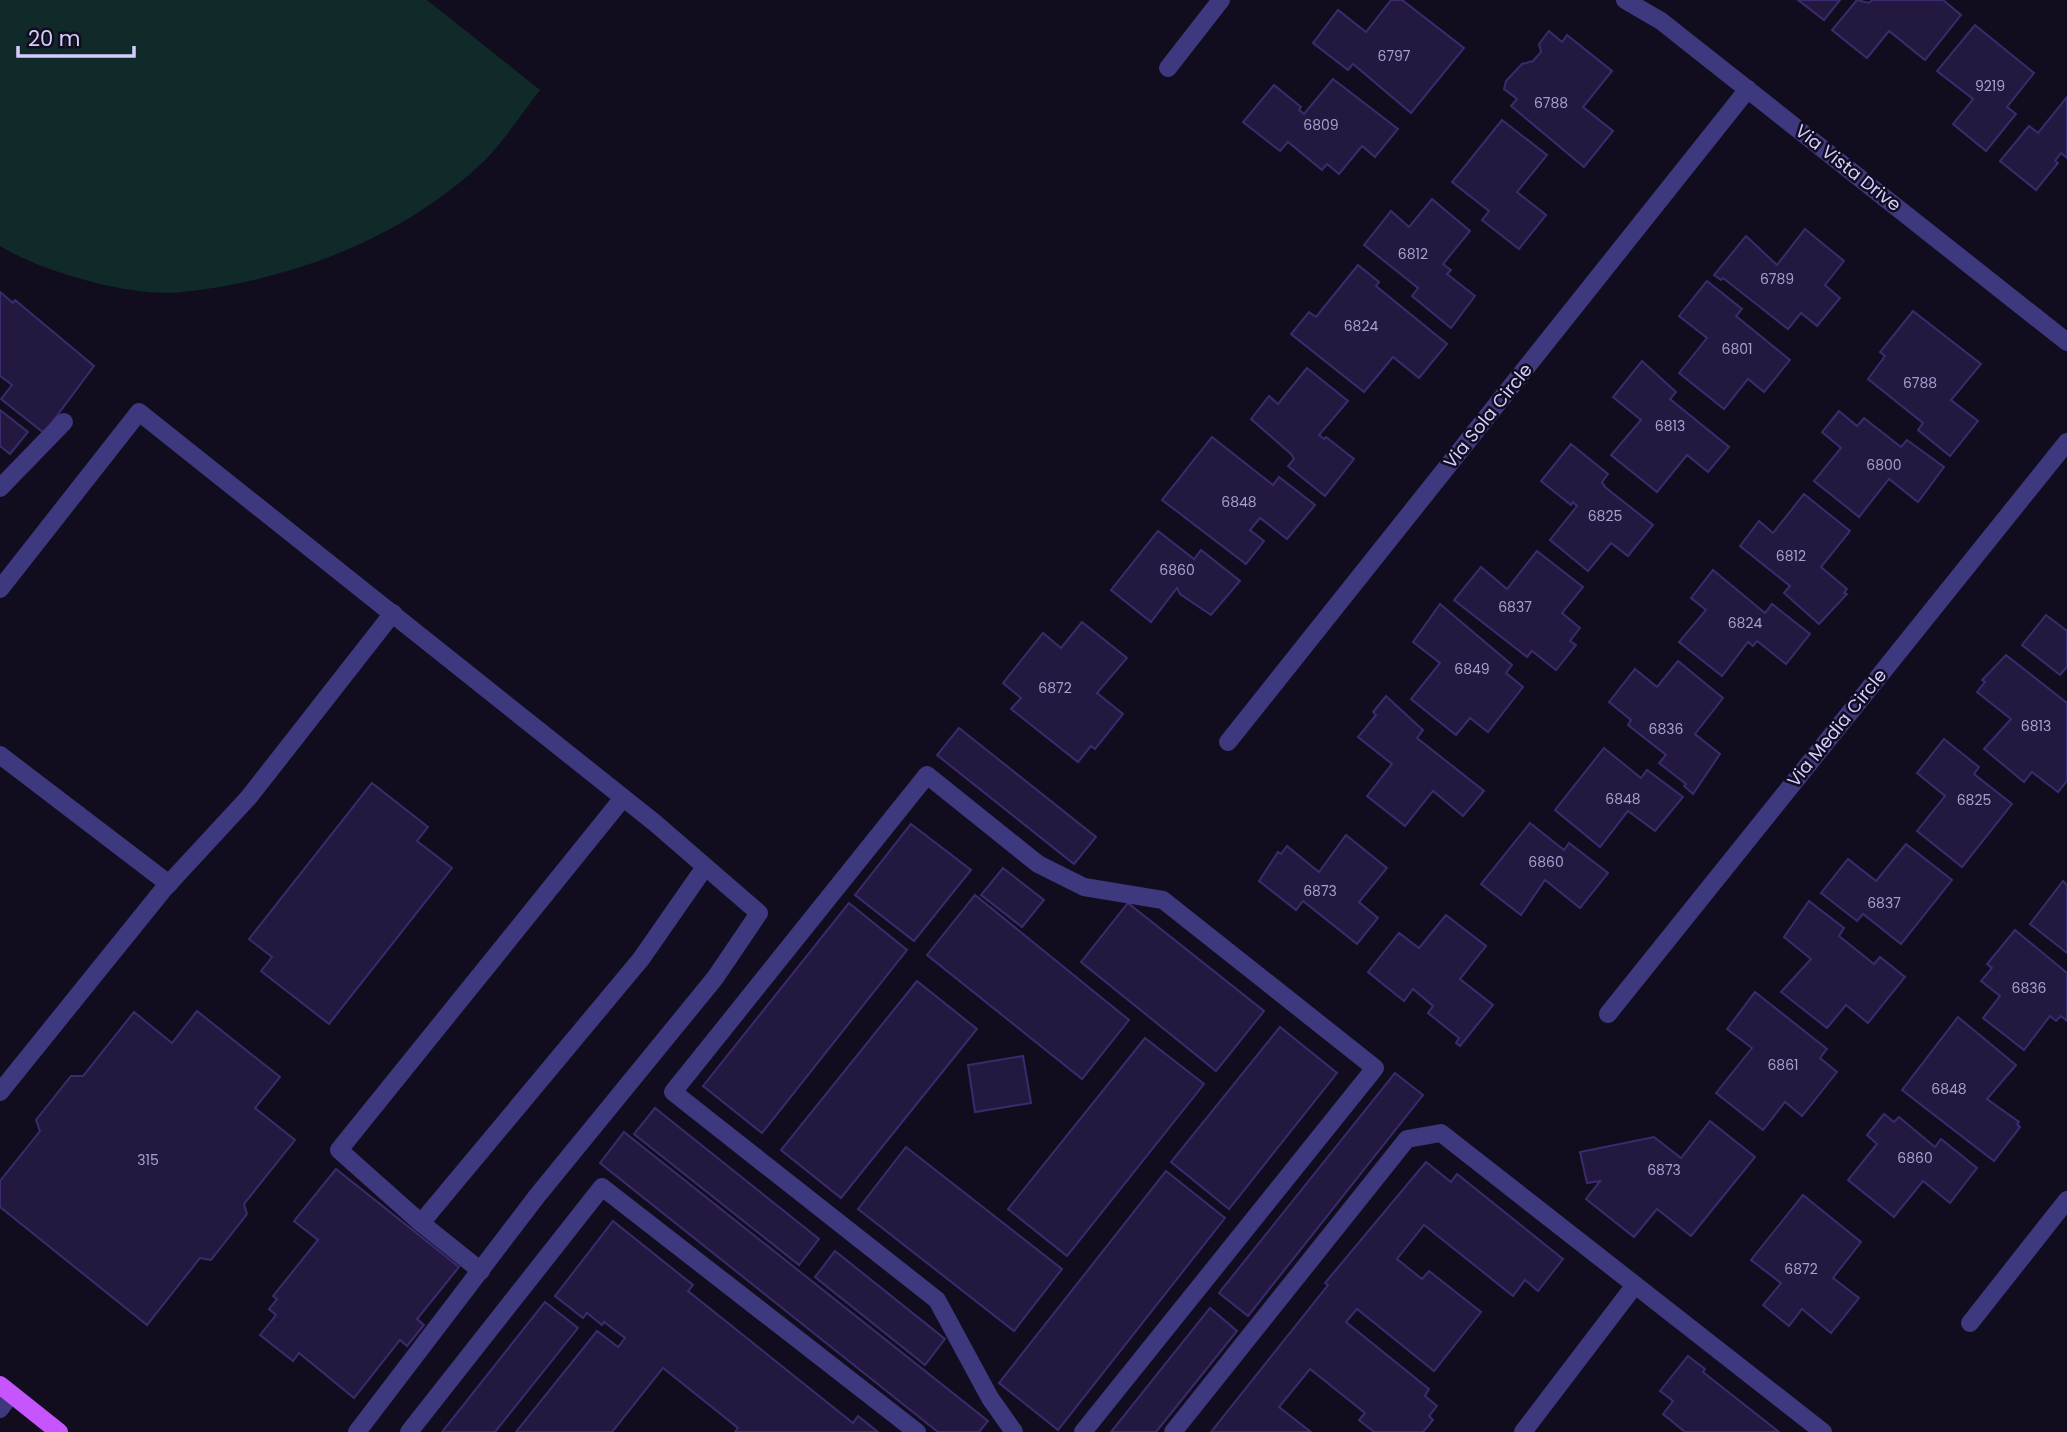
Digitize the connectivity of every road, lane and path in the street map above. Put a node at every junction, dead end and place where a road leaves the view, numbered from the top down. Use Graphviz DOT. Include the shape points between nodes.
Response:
graph roads {
  1 [pos="1221,0"];
  2 [pos="1625,0"];
  3 [pos="1168,68"];
  4 [pos="1748,89"];
  5 [pos="2067,342"];
  6 [pos="65,422"];
  7 [pos="2067,442"];
  8 [pos="0,488"];
  9 [pos="0,589"];
  10 [pos="393,613"];
  11 [pos="1228,742"];
  12 [pos="0,755"];
  13 [pos="623,798"];
  14 [pos="705,867"];
  15 [pos="169,884"];
  16 [pos="1608,1014"];
  17 [pos="0,1092"];
  18 [pos="2067,1200"];
  19 [pos="421,1223"];
  20 [pos="481,1270"];
  21 [pos="1635,1285"];
  22 [pos="1970,1323"];
  23 [pos="6,1389"];
  24 [pos="0,1409"];
  25 [pos="59,1432"];
  26 [pos="357,1432"];
  27 [pos="409,1432"];
  28 [pos="917,1432"];
  29 [pos="1014,1432"];
  30 [pos="1083,1432"];
  31 [pos="1173,1432"];
  32 [pos="1523,1432"];
  33 [pos="1823,1432"];
  1 -- 3 [label="street"];
  2 -- 4 [label="street, Via Vista Drive" via="1661,21"];
  4 -- 5 [label="street, Via Vista Drive"];
  4 -- 11 [label="street, Via Sola Circle"];
  6 -- 8 [label="street"];
  7 -- 16 [label="street, Via Media Circle"];
  9 -- 10 [label="street" via="139,412"];
  10 -- 13 [label="street"];
  10 -- 15 [label="street" via="249,797"];
  12 -- 15 [label="street"];
  13 -- 14 [label="street"];
  13 -- 19 [label="street" via="339,1150"];
  14 -- 19 [label="street" via="641,959"];
  14 -- 20 [label="street" via="759,913 715,978"];
  15 -- 17 [label="street"];
  18 -- 22 [label="street"];
  19 -- 20 [label="street"];
  20 -- 26 [label="street"];
  21 -- 31 [label="street" via="1441,1133 1407,1139"];
  21 -- 32 [label="street"];
  21 -- 33 [label="street"];
  23 -- 24 [label="street"];
  23 -- 25 [label="main road"];
  27 -- 28 [label="street" via="602,1187"];
  29 -- 30 [label="street" via="937,1300 673,1092 927,775 1038,864 1084,887 1163,900 1375,1068"];
}
